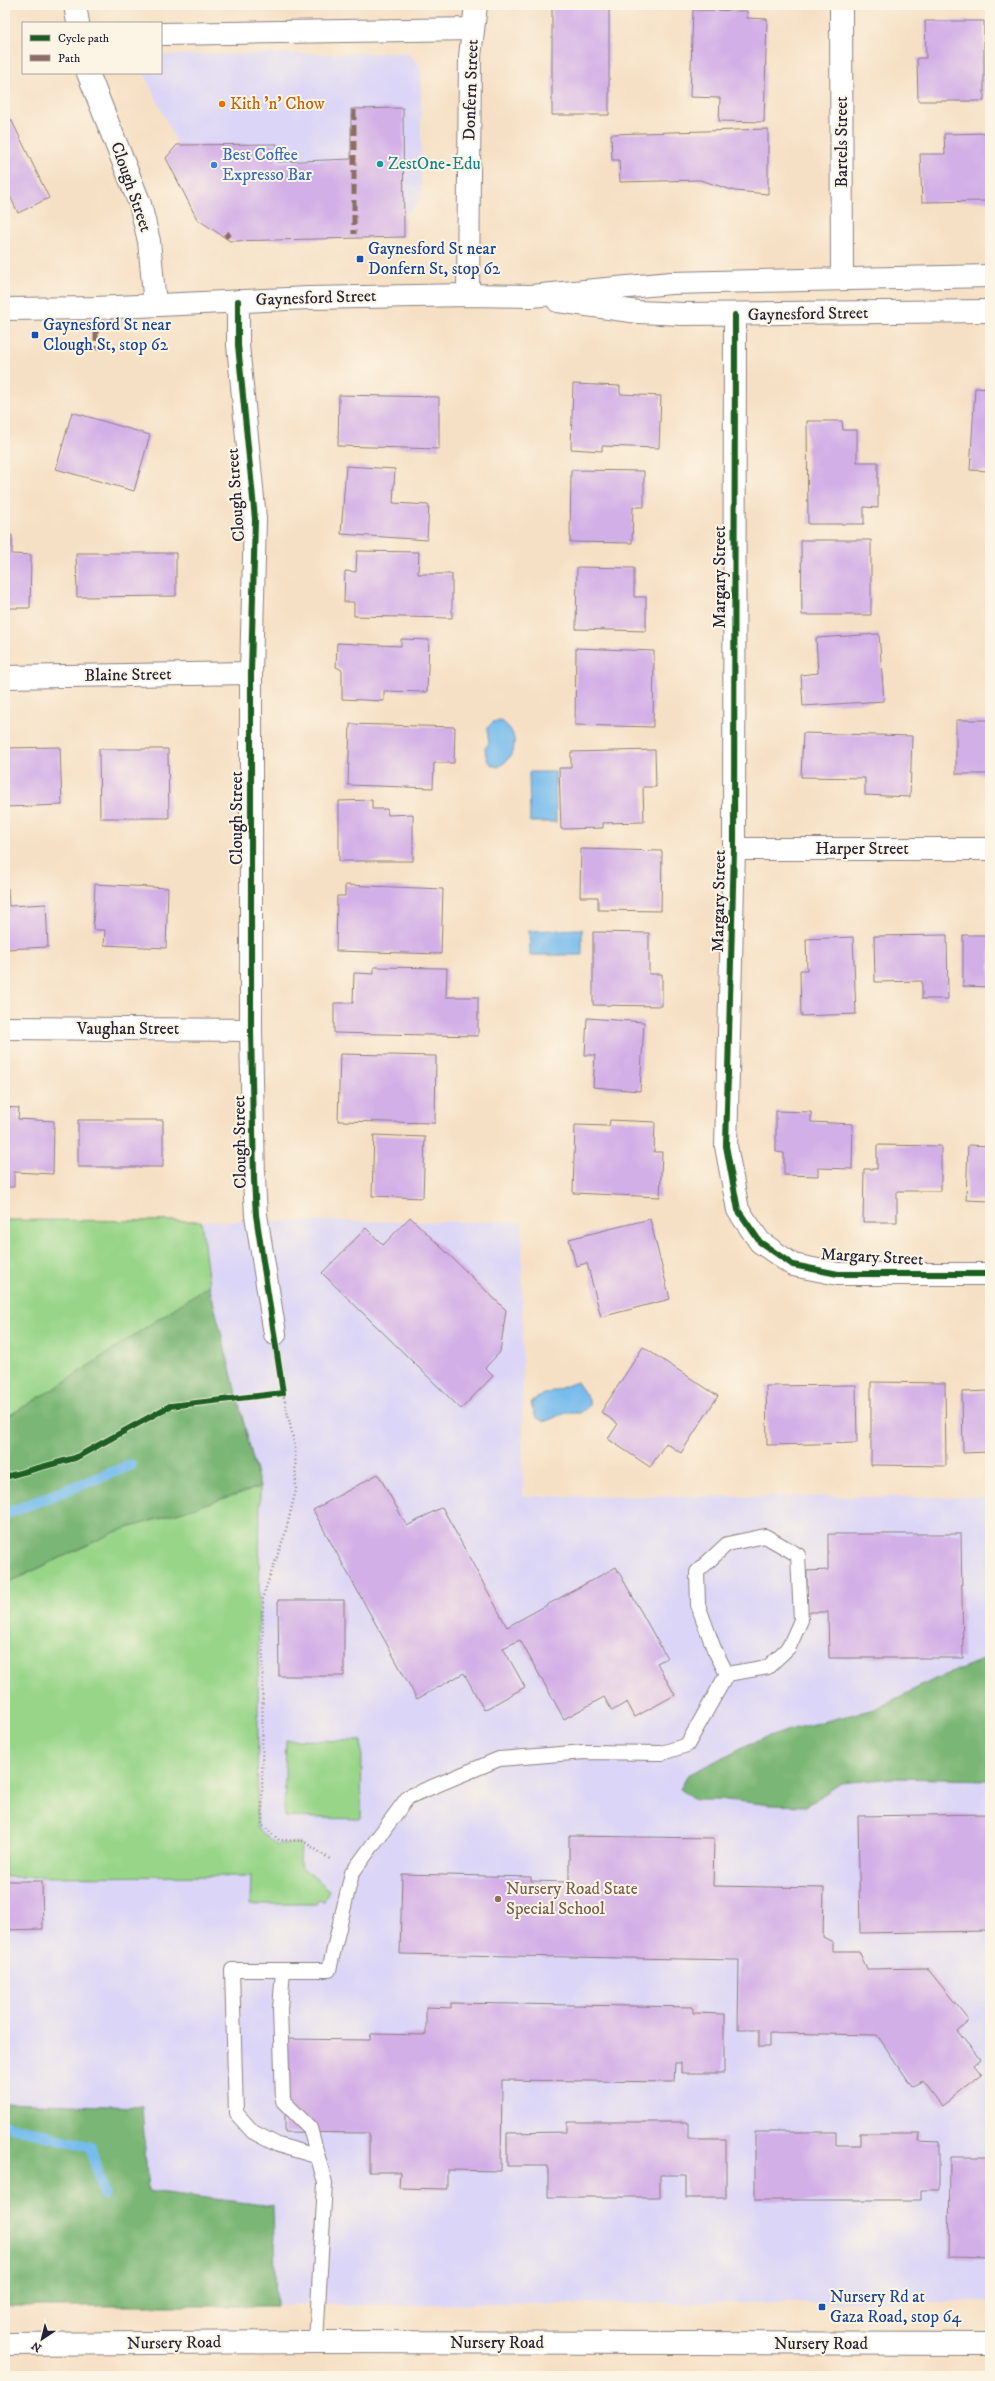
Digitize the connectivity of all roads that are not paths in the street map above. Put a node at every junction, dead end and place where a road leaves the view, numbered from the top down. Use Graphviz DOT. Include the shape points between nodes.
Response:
graph roads {
  1 [pos="75,5"];
  2 [pos="476,5"];
  3 [pos="841,5"];
  4 [pos="78,22"];
  5 [pos="474,29"];
  6 [pos="162,34"];
  7 [pos="88,74"];
  8 [pos="990,276"];
  9 [pos="842,278"];
  10 [pos="468,295"];
  11 [pos="531,296"];
  12 [pos="238,301"];
  13 [pos="154,305"];
  14 [pos="5,309"];
  15 [pos="990,312"];
  16 [pos="735,315"];
  17 [pos="251,673"];
  18 [pos="5,678"];
  19 [pos="734,849"];
  20 [pos="990,849"];
  21 [pos="5,1028"];
  22 [pos="251,1030"];
  23 [pos="990,1274"];
  24 [pos="275,1334"];
  25 [pos="727,1674"];
  26 [pos="283,1970"];
  27 [pos="316,2156"];
  28 [pos="316,2342"];
  29 [pos="5,2344"];
  30 [pos="990,2344"];
  1 -- 4 [label="street"];
  2 -- 5 [label="street, Donfern Street"];
  3 -- 9 [label="street, Bartels Street"];
  5 -- 6 [label="street"];
  5 -- 10 [label="street, Donfern Street" via="470,56"];
  7 -- 13 [label="street, Clough Street" via="140,204 149,241"];
  8 -- 9 [label="street, Gaynesford Street"];
  9 -- 11 [label="street, Gaynesford Street" via="671,283"];
  10 -- 11 [label="street, Gaynesford Street"];
  10 -- 12 [label="street, Gaynesford Street"];
  11 -- 16 [label="street, Gaynesford Street" via="638,312"];
  12 -- 13 [label="street, Gaynesford Street"];
  12 -- 17 [label="street, Clough Street" via="238,345 255,519"];
  13 -- 14 [label="street, Gaynesford Street"];
  15 -- 16 [label="street, Gaynesford Street"];
  16 -- 19 [label="street, Margary Street"];
  17 -- 18 [label="street, Blaine Street"];
  17 -- 22 [label="street, Clough Street"];
  19 -- 20 [label="street, Harper Street"];
  19 -- 23 [label="street, Margary Street" via="726,1146 738,1210 760,1242 794,1265 838,1274"];
  21 -- 22 [label="street, Vaughan Street"];
  22 -- 24 [label="street, Clough Street" via="256,1215"];
  25 -- 25 [label="lane" via="768,1667 789,1647 800,1620 798,1555 766,1536 727,1544 697,1572 698,1605 714,1649"];
  25 -- 26 [label="lane" via="687,1745 662,1753 584,1752 499,1759 408,1797 352,1873 329,1970"];
  26 -- 27 [label="lane" via="280,2009 283,2101 310,2128"];
  26 -- 27 [label="lane" via="232,1970 236,2113 253,2132 278,2145"];
  27 -- 28 [label="lane" via="324,2183"];
  28 -- 29 [label="street, Nursery Road"];
  28 -- 30 [label="street, Nursery Road"];
}
